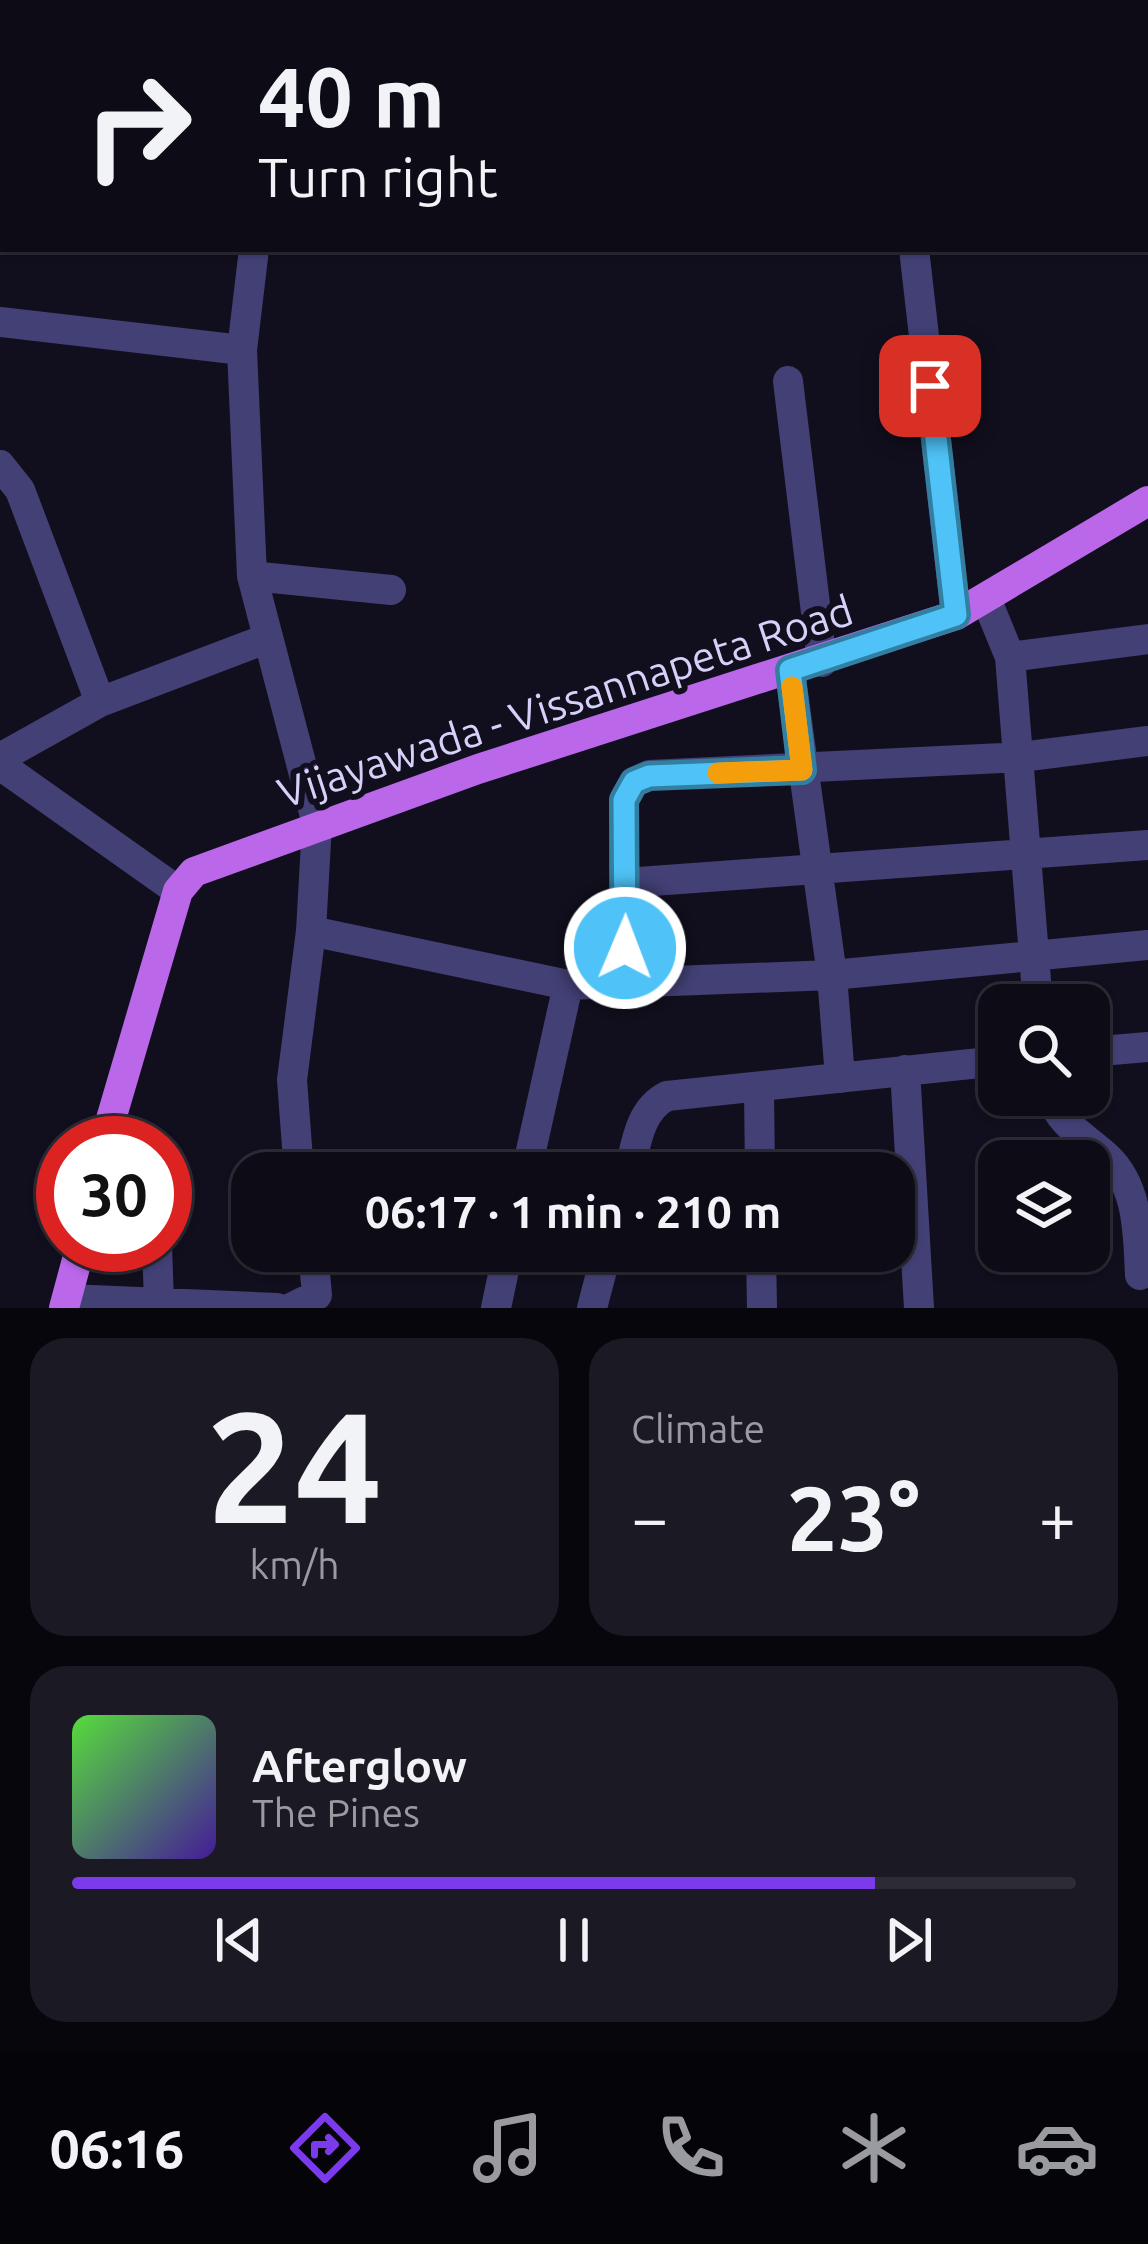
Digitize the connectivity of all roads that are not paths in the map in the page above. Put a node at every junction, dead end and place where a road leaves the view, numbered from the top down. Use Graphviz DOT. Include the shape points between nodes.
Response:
graph roads {
  1 [pos="254,252"];
  2 [pos="914,252"];
  3 [pos="0,322"];
  4 [pos="242,350"];
  5 [pos="788,381"];
  6 [pos="0,465"];
  7 [pos="1148,501"];
  8 [pos="252,576"];
  9 [pos="392,590"];
  10 [pos="987,601"];
  11 [pos="956,615"];
  12 [pos="1148,638"];
  13 [pos="266,639"];
  14 [pos="1010,657"];
  15 [pos="821,662"];
  16 [pos="790,670"];
  17 [pos="100,702"];
  18 [pos="1148,741"];
  19 [pos="1021,757"];
  20 [pos="0,762"];
  21 [pos="802,770"];
  22 [pos="316,824"];
  23 [pos="1148,844"];
  24 [pos="1030,857"];
  25 [pos="817,868"];
  26 [pos="625,883"];
  27 [pos="178,891"];
  28 [pos="311,931"];
  29 [pos="1148,945"];
  30 [pos="1033,952"];
  31 [pos="832,975"];
  32 [pos="624,981"];
  33 [pos="1036,984"];
  34 [pos="568,985"];
  35 [pos="1148,1047"];
  36 [pos="1110,1050"];
  37 [pos="978,1063"];
  38 [pos="905,1070"];
  39 [pos="840,1078"];
  40 [pos="759,1090"];
  41 [pos="113,1116"];
  42 [pos="1061,1116"];
  43 [pos="297,1152"];
  44 [pos="531,1152"];
  45 [pos="635,1152"];
  46 [pos="760,1152"];
  47 [pos="74,1272"];
  48 [pos="158,1272"];
  49 [pos="315,1272"];
  50 [pos="504,1272"];
  51 [pos="602,1272"];
  52 [pos="761,1272"];
  53 [pos="1140,1275"];
  54 [pos="159,1302"];
  55 [pos="66,1303"];
  56 [pos="277,1308"];
  57 [pos="291,1308"];
  58 [pos="496,1308"];
  59 [pos="592,1308"];
  60 [pos="762,1308"];
  61 [pos="920,1308"];
  1 -- 4 [label="street"];
  2 -- 11 [label="street"];
  3 -- 4 [label="street"];
  4 -- 8 [label="street"];
  5 -- 15 [label="street"];
  6 -- 17 [label="street" via="20,490"];
  7 -- 10 [label="main road, Vijayawada - Vissannapeta Road"];
  8 -- 9 [label="street"];
  8 -- 13 [label="street"];
  10 -- 11 [label="main road, Vijayawada - Vissannapeta Road"];
  10 -- 14 [label="street"];
  11 -- 15 [label="main road, Vijayawada - Vissannapeta Road"];
  12 -- 14 [label="street"];
  13 -- 17 [label="street"];
  13 -- 22 [label="street"];
  14 -- 19 [label="street"];
  15 -- 16 [label="main road, Vijayawada - Vissannapeta Road"];
  16 -- 21 [label="street"];
  16 -- 22 [label="main road, Vijayawada - Vissannapeta Road"];
  17 -- 20 [label="street"];
  18 -- 19 [label="street"];
  19 -- 21 [label="street"];
  19 -- 24 [label="street"];
  20 -- 27 [label="street"];
  21 -- 25 [label="street"];
  21 -- 26 [label="street" via="634,782 624,800"];
  22 -- 27 [label="main road, Vijayawada - Vissannapeta Road" via="194,872"];
  22 -- 28 [label="street"];
  23 -- 24 [label="street"];
  24 -- 25 [label="street"];
  24 -- 30 [label="street"];
  25 -- 26 [label="street"];
  25 -- 31 [label="street"];
  26 -- 32 [label="street"];
  27 -- 41 [label="main road"];
  28 -- 34 [label="street"];
  28 -- 43 [label="street" via="292,1080"];
  29 -- 30 [label="street"];
  30 -- 31 [label="street"];
  30 -- 33 [label="street"];
  31 -- 32 [label="street"];
  31 -- 39 [label="street"];
  32 -- 34 [label="street"];
  34 -- 44 [label="street"];
  35 -- 36 [label="street"];
  37 -- 38 [label="street"];
  38 -- 39 [label="street"];
  38 -- 61 [label="street"];
  39 -- 40 [label="street"];
  40 -- 45 [label="street" via="655,1102"];
  40 -- 46 [label="street"];
  42 -- 53 [label="street" via="1123,1176 1136,1216"];
  47 -- 55 [label="main road"];
  48 -- 54 [label="street"];
  49 -- 57 [label="street" via="317,1295"];
  50 -- 58 [label="street"];
  51 -- 59 [label="street"];
  52 -- 60 [label="street"];
  54 -- 55 [label="street"];
  54 -- 56 [label="street"];
}
